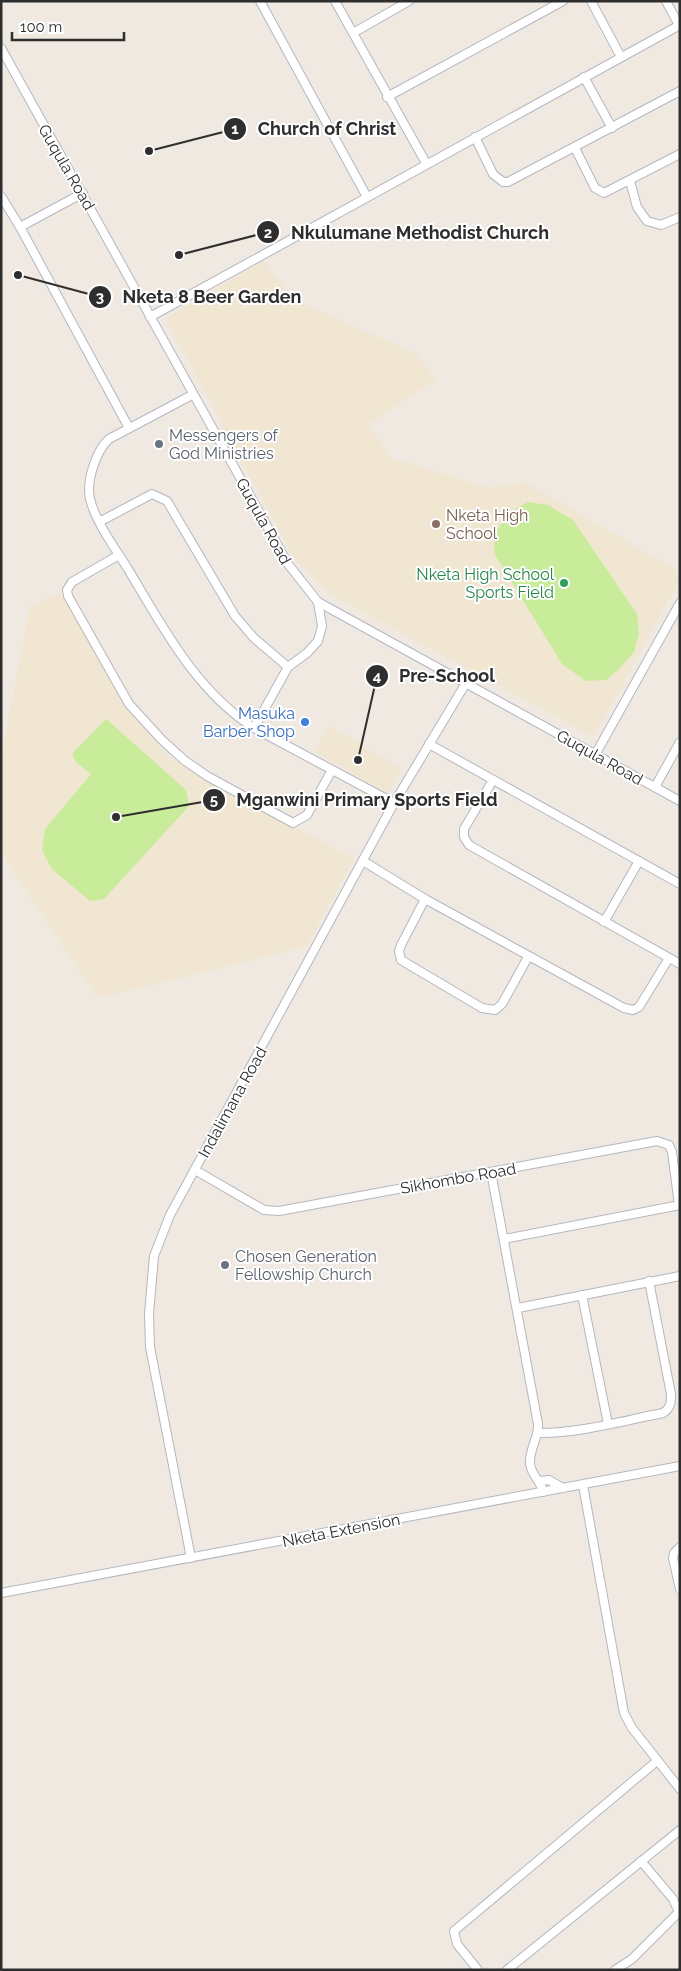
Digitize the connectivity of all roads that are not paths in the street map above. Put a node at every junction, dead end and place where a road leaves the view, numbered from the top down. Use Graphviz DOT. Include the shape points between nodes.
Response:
graph roads {
  1 [pos="260,1"];
  2 [pos="335,1"];
  3 [pos="409,1"];
  4 [pos="563,1"];
  5 [pos="591,1"];
  6 [pos="666,1"];
  7 [pos="679,25"];
  8 [pos="353,33"];
  9 [pos="1,48"];
  10 [pos="621,57"];
  11 [pos="584,78"];
  12 [pos="680,91"];
  13 [pos="387,97"];
  14 [pos="612,128"];
  15 [pos="475,137"];
  16 [pos="575,148"];
  17 [pos="680,154"];
  18 [pos="426,163"];
  19 [pos="630,181"];
  20 [pos="83,193"];
  21 [pos="1,196"];
  22 [pos="367,197"];
  23 [pos="680,217"];
  24 [pos="20,226"];
  25 [pos="150,317"];
  26 [pos="192,395"];
  27 [pos="129,428"];
  28 [pos="100,521"];
  29 [pos="119,555"];
  30 [pos="318,602"];
  31 [pos="680,603"];
  32 [pos="288,667"];
  33 [pos="466,683"];
  34 [pos="254,728"];
  35 [pos="680,742"];
  36 [pos="429,744"];
  37 [pos="595,754"];
  38 [pos="332,770"];
  39 [pos="493,780"];
  40 [pos="655,787"];
  41 [pos="680,801"];
  42 [pos="394,803"];
  43 [pos="363,861"];
  44 [pos="639,861"];
  45 [pos="680,884"];
  46 [pos="425,899"];
  47 [pos="604,922"];
  48 [pos="528,956"];
  49 [pos="669,958"];
  50 [pos="680,964"];
  51 [pos="195,1170"];
  52 [pos="491,1172"];
  53 [pos="679,1205"];
  54 [pos="504,1238"];
  55 [pos="680,1276"];
  56 [pos="649,1281"];
  57 [pos="582,1295"];
  58 [pos="518,1308"];
  59 [pos="608,1424"];
  60 [pos="539,1432"];
  61 [pos="680,1466"];
  62 [pos="540,1481"];
  63 [pos="583,1485"];
  64 [pos="564,1488"];
  65 [pos="543,1492"];
  66 [pos="680,1547"];
  67 [pos="191,1558"];
  68 [pos="680,1589"];
  69 [pos="1,1593"];
  70 [pos="657,1761"];
  71 [pos="680,1789"];
  72 [pos="680,1830"];
  73 [pos="641,1861"];
  74 [pos="478,1970"];
  75 [pos="506,1970"];
  76 [pos="615,1970"];
  1 -- 22 [label="street"];
  2 -- 8 [label="street"];
  3 -- 8 [label="street"];
  4 -- 13 [label="street"];
  5 -- 10 [label="street"];
  6 -- 7 [label="street"];
  7 -- 10 [label="street"];
  8 -- 13 [label="street"];
  9 -- 20 [label="street, Guqula Road"];
  10 -- 11 [label="street"];
  11 -- 14 [label="street"];
  11 -- 15 [label="street"];
  12 -- 14 [label="street"];
  13 -- 18 [label="street"];
  14 -- 16 [label="street"];
  15 -- 16 [label="street" via="493,174 503,182 514,180"];
  15 -- 18 [label="street"];
  16 -- 19 [label="street" via="597,190 608,192"];
  17 -- 19 [label="street"];
  18 -- 22 [label="street"];
  19 -- 23 [label="street" via="637,207 647,221 661,225"];
  20 -- 24 [label="street"];
  20 -- 25 [label="street, Guqula Road"];
  21 -- 24 [label="street"];
  22 -- 25 [label="street"];
  24 -- 27 [label="street"];
  25 -- 26 [label="street, Guqula Road"];
  26 -- 27 [label="street"];
  26 -- 30 [label="street, Guqula Road" via="288,564"];
  27 -- 28 [label="street" via="105,443 97,457 89,492"];
  28 -- 29 [label="street"];
  28 -- 32 [label="street" via="152,494 164,498 235,616 254,638"];
  29 -- 34 [label="street" via="189,666 233,713"];
  29 -- 38 [label="street" via="72,582 67,590 68,596 129,704 162,740 197,769 293,823 307,816"];
  30 -- 32 [label="street" via="322,626 318,641 308,654"];
  30 -- 33 [label="street, Guqula Road"];
  31 -- 37 [label="street"];
  32 -- 34 [label="street"];
  33 -- 36 [label="street, Indalimana Road"];
  33 -- 37 [label="street, Guqula Road"];
  34 -- 38 [label="street"];
  35 -- 40 [label="street"];
  36 -- 39 [label="street"];
  36 -- 42 [label="street, Indalimana Road"];
  37 -- 40 [label="street, Guqula Road"];
  38 -- 42 [label="street"];
  39 -- 44 [label="street"];
  39 -- 47 [label="street" via="464,829 469,845"];
  40 -- 41 [label="street, Guqula Road"];
  42 -- 43 [label="street, Indalimana Road"];
  43 -- 46 [label="street"];
  43 -- 51 [label="street, Indalimana Road"];
  44 -- 45 [label="street"];
  44 -- 47 [label="street"];
  46 -- 48 [label="street"];
  46 -- 48 [label="street" via="401,945 401,960 482,1008 492,1010 502,1004"];
  47 -- 49 [label="street"];
  48 -- 49 [label="street" via="619,1006 633,1010 644,1000"];
  49 -- 50 [label="street"];
  51 -- 52 [label="street, Sikhombo Road" via="241,1198 271,1211"];
  51 -- 67 [label="street, Indalimana Road" via="170,1215 154,1256 149,1314 154,1370"];
  52 -- 53 [label="street, Sikhombo Road" via="662,1142 672,1152"];
  52 -- 54 [label="street"];
  53 -- 54 [label="street"];
  54 -- 58 [label="street"];
  55 -- 56 [label="street"];
  56 -- 57 [label="street"];
  56 -- 59 [label="street" via="671,1404 663,1413"];
  57 -- 58 [label="street"];
  57 -- 59 [label="street"];
  58 -- 60 [label="street"];
  59 -- 60 [label="street" via="554,1433"];
  60 -- 62 [label="street" via="530,1462 533,1475"];
  61 -- 63 [label="street, Nketa Extension"];
  62 -- 64 [label="street" via="549,1480"];
  62 -- 65 [label="street"];
  63 -- 64 [label="street, Nketa Extension"];
  63 -- 70 [label="street" via="622,1705 632,1728"];
  64 -- 65 [label="street, Nketa Extension"];
  65 -- 67 [label="street, Nketa Extension"];
  66 -- 68 [label="street" via="674,1554"];
  67 -- 69 [label="street, Nketa Extension"];
  70 -- 71 [label="street"];
  70 -- 74 [label="street" via="454,1931 457,1944"];
  72 -- 73 [label="street"];
  73 -- 75 [label="street"];
  73 -- 76 [label="street" via="679,1912 632,1959"];
}
